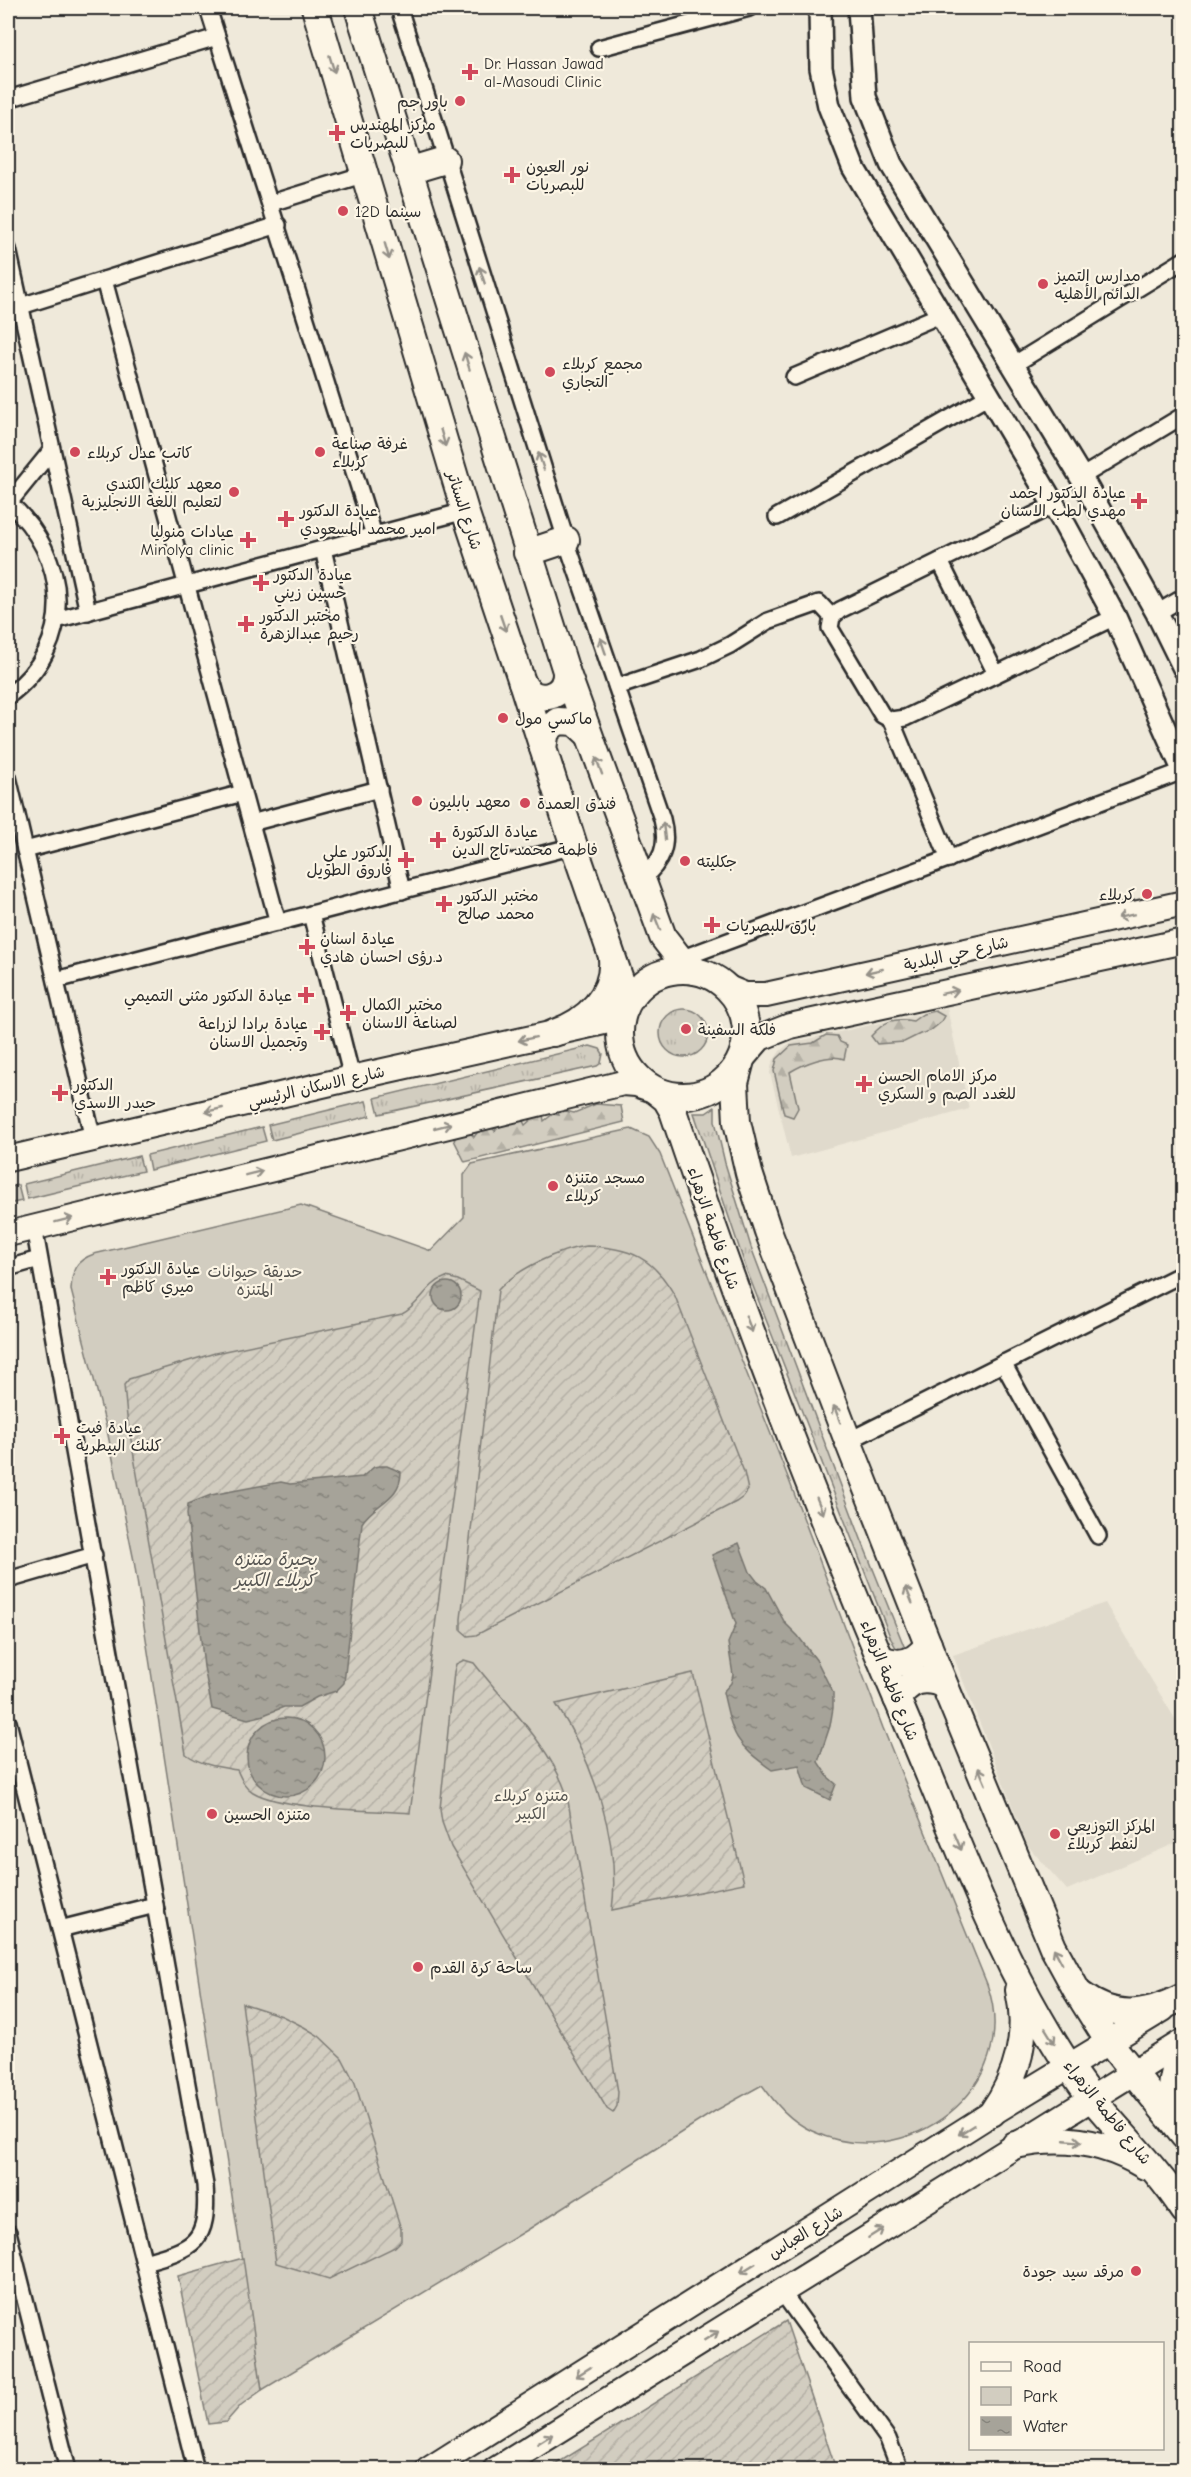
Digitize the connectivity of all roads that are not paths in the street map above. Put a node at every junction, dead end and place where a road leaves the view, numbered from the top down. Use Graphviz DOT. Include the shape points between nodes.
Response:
graph roads {
  1 [pos="208,8"];
  2 [pos="315,8"];
  3 [pos="358,8"];
  4 [pos="399,8"];
  5 [pos="749,8"];
  6 [pos="820,8"];
  7 [pos="859,8"];
  8 [pos="218,37"];
  9 [pos="599,48"];
  10 [pos="8,99"];
  11 [pos="445,160"];
  12 [pos="408,171"];
  13 [pos="365,174"];
  14 [pos="271,203"];
  15 [pos="278,225"];
  16 [pos="8,249"];
  17 [pos="1184,260"];
  18 [pos="104,280"];
  19 [pos="21,306"];
  20 [pos="940,315"];
  21 [pos="1014,365"];
  22 [pos="794,377"];
  23 [pos="989,396"];
  24 [pos="1184,415"];
  25 [pos="51,451"];
  26 [pos="1081,477"];
  27 [pos="8,503"];
  28 [pos="1054,506"];
  29 [pos="465,511"];
  30 [pos="777,517"];
  31 [pos="374,535"];
  32 [pos="567,540"];
  33 [pos="323,549"];
  34 [pos="527,553"];
  35 [pos="939,561"];
  36 [pos="187,585"];
  37 [pos="1184,597"];
  38 [pos="88,612"];
  39 [pos="1157,613"];
  40 [pos="832,617"];
  41 [pos="1115,617"];
  42 [pos="56,620"];
  43 [pos="1184,668"];
  44 [pos="566,671"];
  45 [pos="996,674"];
  46 [pos="522,682"];
  47 [pos="617,687"];
  48 [pos="8,696"];
  49 [pos="891,720"];
  50 [pos="587,733"];
  51 [pos="543,748"];
  52 [pos="1183,772"];
  53 [pos="8,777"];
  54 [pos="379,789"];
  55 [pos="243,793"];
  56 [pos="251,823"];
  57 [pos="574,846"];
  58 [pos="25,850"];
  59 [pos="949,859"];
  60 [pos="641,880"];
  61 [pos="402,891"];
  62 [pos="1184,903"];
  63 [pos="311,914"];
  64 [pos="278,923"];
  65 [pos="1051,932"];
  66 [pos="1016,940"];
  67 [pos="1184,941"];
  68 [pos="611,949"];
  69 [pos="688,965"];
  70 [pos="1061,968"];
  71 [pos="1027,975"];
  72 [pos="56,980"];
  73 [pos="728,988"];
  74 [pos="623,1010"];
  75 [pos="554,1033"];
  76 [pos="741,1060"];
  77 [pos="352,1078"];
  78 [pos="656,1090"];
  79 [pos="93,1139"];
  80 [pos="8,1159"];
  81 [pos="34,1227"];
  82 [pos="8,1234"];
  83 [pos="39,1259"];
  84 [pos="8,1268"];
  85 [pos="1184,1273"];
  86 [pos="1003,1363"];
  87 [pos="848,1442"];
  88 [pos="1098,1536"];
  89 [pos="94,1555"];
  90 [pos="8,1580"];
  91 [pos="928,1644"];
  92 [pos="880,1658"];
  93 [pos="944,1684"];
  94 [pos="897,1700"];
  95 [pos="8,1722"];
  96 [pos="155,1905"];
  97 [pos="60,1929"];
  98 [pos="1006,1956"];
  99 [pos="1077,1991"];
  100 [pos="1182,1997"];
  101 [pos="1184,2041"];
  102 [pos="1109,2042"];
  103 [pos="1184,2049"];
  104 [pos="1069,2066"];
  105 [pos="1131,2073"];
  106 [pos="1092,2098"];
  107 [pos="992,2113"];
  108 [pos="1183,2136"];
  109 [pos="1015,2145"];
  110 [pos="1157,2174"];
  111 [pos="1184,2210"];
  112 [pos="8,2232"];
  113 [pos="144,2262"];
  114 [pos="782,2292"];
  115 [pos="68,2469"];
  116 [pos="196,2469"];
  117 [pos="428,2469"];
  118 [pos="495,2469"];
  119 [pos="900,2469"];
  1 -- 8 [label="street"];
  2 -- 13 [label="highway, شارع السناتر, one-way"];
  3 -- 12 [label="highway"];
  4 -- 11 [label="street"];
  5 -- 9 [label="street"];
  6 -- 20 [label="main road" via="822,68 841,141"];
  7 -- 21 [label="main road" via="865,97 891,164"];
  8 -- 10 [label="street"];
  8 -- 14 [label="street"];
  11 -- 12 [label="highway"];
  32 -- 11 [label="street, one-way"];
  34 -- 12 [label="highway, one-way"];
  13 -- 14 [label="street"];
  13 -- 29 [label="highway, شارع السناتر, one-way"];
  14 -- 15 [label="street"];
  15 -- 18 [label="street"];
  15 -- 31 [label="street"];
  16 -- 19 [label="street"];
  17 -- 21 [label="street"];
  18 -- 19 [label="street"];
  18 -- 36 [label="street"];
  19 -- 25 [label="street"];
  20 -- 22 [label="street"];
  20 -- 23 [label="main road"];
  21 -- 26 [label="main road"];
  23 -- 28 [label="main road"];
  23 -- 30 [label="street"];
  24 -- 26 [label="street"];
  25 -- 27 [label="street"];
  25 -- 38 [label="street"];
  26 -- 39 [label="main road"];
  27 -- 42 [label="street" via="36,531 47,551 56,585"];
  28 -- 35 [label="street"];
  28 -- 41 [label="main road"];
  29 -- 31 [label="street"];
  29 -- 46 [label="highway, شارع السناتر, one-way"];
  31 -- 33 [label="street"];
  32 -- 34 [label="highway"];
  47 -- 32 [label="street, one-way"];
  33 -- 36 [label="street"];
  33 -- 54 [label="street"];
  34 -- 44 [label="highway"];
  35 -- 40 [label="street"];
  35 -- 45 [label="street"];
  36 -- 38 [label="street"];
  36 -- 55 [label="street"];
  37 -- 39 [label="street"];
  38 -- 42 [label="street"];
  39 -- 43 [label="main road"];
  40 -- 47 [label="street" via="819,603 768,621 701,658"];
  40 -- 49 [label="street" via="830,628 882,715"];
  41 -- 45 [label="street"];
  41 -- 52 [label="main road"];
  42 -- 48 [label="street" via="39,664"];
  44 -- 46 [label="highway" via="563,686 552,696 536,696"];
  44 -- 50 [label="highway"];
  45 -- 49 [label="street" via="905,718"];
  46 -- 51 [label="highway, شارع السناتر"];
  60 -- 47 [label="street, one-way" via="660,861 665,834"];
  49 -- 59 [label="street"];
  50 -- 51 [label="highway" via="575,722 558,721 546,731"];
  60 -- 50 [label="highway, one-way"];
  51 -- 57 [label="highway, شارع السناتر"];
  52 -- 59 [label="street"];
  53 -- 58 [label="street"];
  54 -- 56 [label="street"];
  54 -- 61 [label="street"];
  55 -- 56 [label="street"];
  55 -- 58 [label="street"];
  56 -- 64 [label="street"];
  57 -- 61 [label="street"];
  57 -- 68 [label="highway, شارع السناتر"];
  58 -- 72 [label="street"];
  59 -- 69 [label="street"];
  69 -- 60 [label="highway, one-way" via="663,937"];
  61 -- 63 [label="street"];
  62 -- 65 [label="main road, شارع حي البلدية, one-way"];
  63 -- 64 [label="street"];
  63 -- 77 [label="street"];
  64 -- 72 [label="street"];
  65 -- 66 [label="main road, شارع حي البلدية"];
  65 -- 70 [label="main road" via="1049,956"];
  66 -- 71 [label="main road" via="1028,951"];
  66 -- 73 [label="main road, شارع حي البلدية, one-way" via="766,995 745,995"];
  67 -- 70 [label="main road"];
  68 -- 74 [label="highway, شارع السناتر" via="625,994"];
  68 -- 75 [label="highway" via="612,977 601,1000 583,1018"];
  69 -- 73 [label="highway"];
  69 -- 74 [label="highway" via="653,977 631,995"];
  70 -- 71 [label="main road"];
  76 -- 71 [label="main road, one-way" via="760,1038 790,1026"];
  72 -- 79 [label="street"];
  73 -- 76 [label="highway" via="744,1015 746,1046"];
  74 -- 75 [label="main road, شارع الاسكان الرئيسي" via="613,1020"];
  74 -- 78 [label="highway" via="621,1049 640,1080"];
  75 -- 77 [label="main road, شارع الاسكان الرئيسي, one-way"];
  76 -- 78 [label="highway" via="730,1077 704,1093 675,1096"];
  87 -- 76 [label="highway, one-way" via="749,1173 736,1114 735,1083"];
  77 -- 79 [label="main road, شارع الاسكان الرئيسي, one-way"];
  81 -- 78 [label="main road, one-way" via="622,1083"];
  78 -- 92 [label="highway, شارع فاطمة الزهراء, one-way" via="673,1111 769,1378"];
  79 -- 80 [label="main road, شارع الاسكان الرئيسي"];
  81 -- 82 [label="main road"];
  81 -- 83 [label="street"];
  83 -- 84 [label="street"];
  83 -- 89 [label="street"];
  85 -- 86 [label="street"];
  86 -- 87 [label="street"];
  86 -- 88 [label="street"];
  91 -- 87 [label="highway, one-way"];
  89 -- 90 [label="street"];
  89 -- 96 [label="street"];
  91 -- 92 [label="highway" via="918,1657 904,1664"];
  91 -- 93 [label="highway"];
  92 -- 94 [label="highway, شارع فاطمة الزهراء"];
  93 -- 94 [label="highway" via="920,1680 906,1687"];
  99 -- 93 [label="highway, one-way" via="1053,1947"];
  94 -- 98 [label="highway, شارع فاطمة الزهراء, one-way"];
  95 -- 97 [label="street"];
  96 -- 97 [label="street"];
  96 -- 113 [label="street" via="206,2202 200,2235 194,2242 179,2253"];
  97 -- 113 [label="street"];
  98 -- 104 [label="highway, شارع فاطمة الزهراء, one-way"];
  98 -- 107 [label="highway" via="1021,1999 1021,2044 1011,2081"];
  99 -- 100 [label="highway" via="1091,2002 1125,2013 1160,2008"];
  99 -- 102 [label="highway"];
  100 -- 102 [label="main road, شارع العباس"];
  101 -- 105 [label="main road"];
  102 -- 104 [label="main road, شارع العباس"];
  102 -- 105 [label="highway"];
  103 -- 108 [label="highway" via="1171,2087 1173,2112"];
  104 -- 106 [label="highway, شارع فاطمة الزهراء"];
  104 -- 107 [label="main road, شارع العباس"];
  105 -- 106 [label="main road"];
  105 -- 108 [label="highway"];
  106 -- 109 [label="main road"];
  106 -- 110 [label="highway, شارع فاطمة الزهراء"];
  107 -- 117 [label="main road, شارع العباس, one-way"];
  109 -- 110 [label="highway, one-way" via="1056,2140 1083,2142 1122,2154"];
  114 -- 109 [label="main road, one-way"];
  110 -- 111 [label="highway, شارع فاطمة الزهراء"];
  112 -- 115 [label="street"];
  113 -- 116 [label="street"];
  118 -- 114 [label="main road, one-way"];
  114 -- 119 [label="street" via="888,2439"];
}
